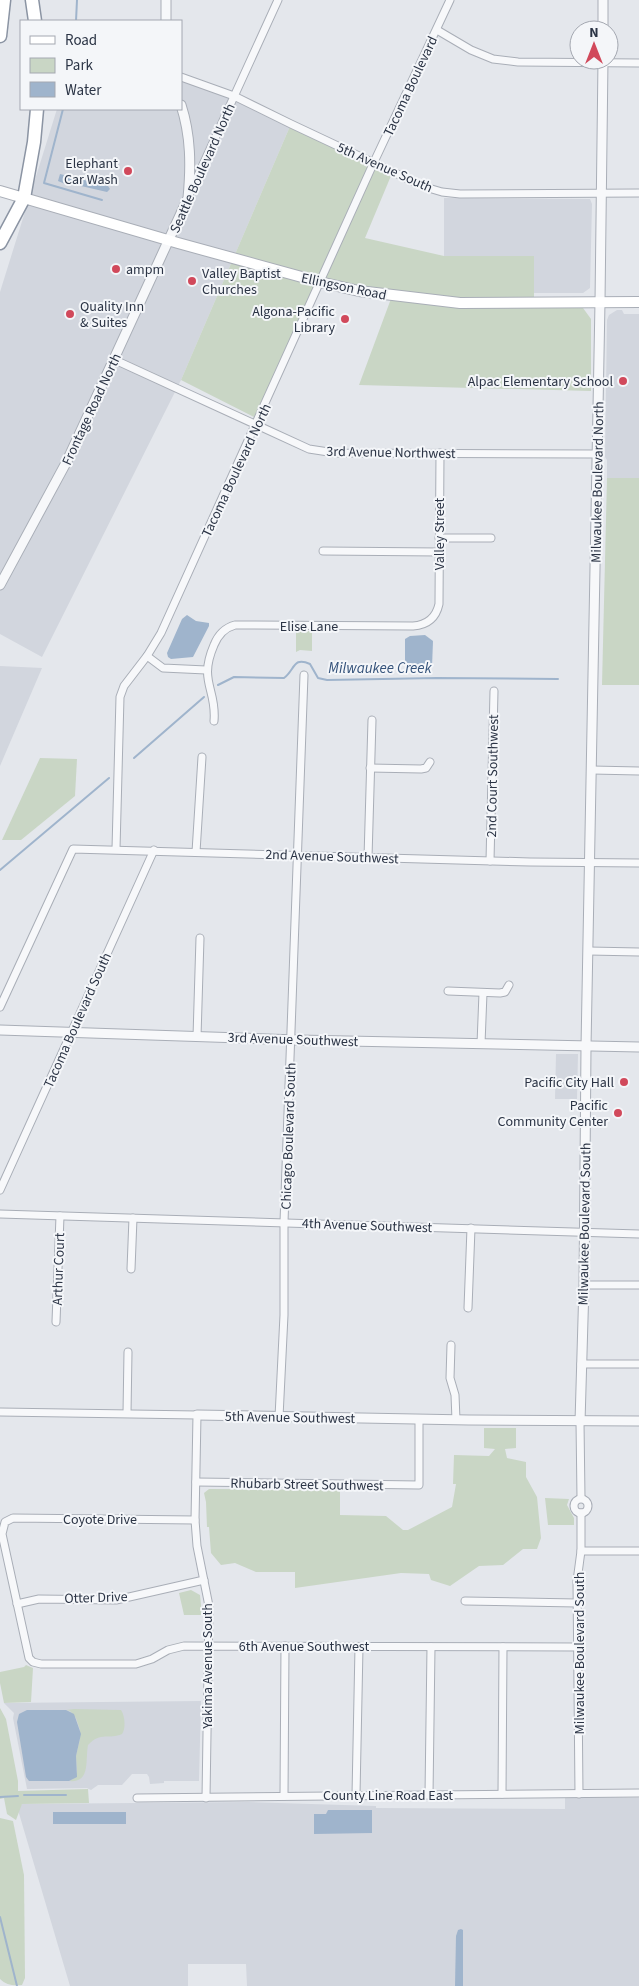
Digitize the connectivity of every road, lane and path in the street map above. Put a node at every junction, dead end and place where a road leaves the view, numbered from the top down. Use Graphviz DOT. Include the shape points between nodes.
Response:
graph roads {
  1 [pos="4,0"];
  2 [pos="32,0"];
  3 [pos="166,0"];
  4 [pos="278,0"];
  5 [pos="450,0"];
  6 [pos="603,0"];
  7 [pos="35,20"];
  8 [pos="166,20"];
  9 [pos="603,20"];
  10 [pos="436,30"];
  11 [pos="0,36"];
  12 [pos="569,61"];
  13 [pos="619,62"];
  14 [pos="639,63"];
  15 [pos="602,70"];
  16 [pos="182,77"];
  17 [pos="234,96"];
  18 [pos="182,108"];
  19 [pos="37,110"];
  20 [pos="374,162"];
  21 [pos="0,191"];
  22 [pos="602,193"];
  23 [pos="639,193"];
  24 [pos="24,198"];
  25 [pos="188,198"];
  26 [pos="169,240"];
  27 [pos="0,243"];
  28 [pos="320,282"];
  29 [pos="600,302"];
  30 [pos="639,302"];
  31 [pos="115,360"];
  32 [pos="257,424"];
  33 [pos="440,453"];
  34 [pos="597,454"];
  35 [pos="439,538"];
  36 [pos="491,538"];
  37 [pos="323,551"];
  38 [pos="439,552"];
  39 [pos="0,585"];
  40 [pos="436,614"];
  41 [pos="147,656"];
  42 [pos="206,670"];
  43 [pos="304,675"];
  44 [pos="494,692"];
  45 [pos="372,720"];
  46 [pos="214,721"];
  47 [pos="202,758"];
  48 [pos="430,762"];
  49 [pos="370,768"];
  50 [pos="592,770"];
  51 [pos="639,771"];
  52 [pos="116,849"];
  53 [pos="154,850"];
  54 [pos="196,852"];
  55 [pos="298,855"];
  56 [pos="368,858"];
  57 [pos="490,861"];
  58 [pos="639,862"];
  59 [pos="590,863"];
  60 [pos="200,938"];
  61 [pos="589,951"];
  62 [pos="639,952"];
  63 [pos="509,986"];
  64 [pos="448,991"];
  65 [pos="483,993"];
  66 [pos="0,1007"];
  67 [pos="0,1030"];
  68 [pos="71,1033"];
  69 [pos="197,1037"];
  70 [pos="291,1040"];
  71 [pos="481,1044"];
  72 [pos="586,1047"];
  73 [pos="639,1047"];
  74 [pos="0,1190"];
  75 [pos="0,1214"];
  76 [pos="60,1216"];
  77 [pos="133,1218"];
  78 [pos="284,1222"];
  79 [pos="471,1228"];
  80 [pos="584,1233"];
  81 [pos="639,1234"];
  82 [pos="131,1269"];
  83 [pos="584,1285"];
  84 [pos="639,1285"];
  85 [pos="468,1308"];
  86 [pos="56,1322"];
  87 [pos="451,1345"];
  88 [pos="128,1352"];
  89 [pos="581,1364"];
  90 [pos="639,1364"];
  91 [pos="0,1412"];
  92 [pos="127,1413"];
  93 [pos="197,1415"];
  94 [pos="280,1417"];
  95 [pos="419,1419"];
  96 [pos="456,1420"];
  97 [pos="639,1421"];
  98 [pos="580,1422"];
  99 [pos="196,1482"];
  100 [pos="195,1520"];
  101 [pos="639,1550"];
  102 [pos="581,1551"];
  103 [pos="204,1580"];
  104 [pos="465,1601"];
  105 [pos="577,1603"];
  106 [pos="17,1604"];
  107 [pos="208,1646"];
  108 [pos="285,1646"];
  109 [pos="359,1647"];
  110 [pos="431,1647"];
  111 [pos="503,1647"];
  112 [pos="578,1647"];
  113 [pos="639,1793"];
  114 [pos="502,1794"];
  115 [pos="579,1794"];
  116 [pos="356,1795"];
  117 [pos="429,1795"];
  118 [pos="284,1796"];
  119 [pos="137,1798"];
  120 [pos="206,1798"];
  1 -- 11 [label="highway"];
  2 -- 7 [label="highway"];
  3 -- 8 [label="street"];
  4 -- 17 [label="street, Seattle Boulevard North"];
  5 -- 10 [label="street, Tacoma Boulevard"];
  6 -- 9 [label="street"];
  10 -- 12 [label="street" via="493,59"];
  10 -- 20 [label="street, Tacoma Boulevard"];
  13 -- 14 [label="street"];
  15 -- 22 [label="street"];
  16 -- 17 [label="street, 5th Avenue South"];
  17 -- 20 [label="street, 5th Avenue South"];
  17 -- 25 [label="street, Seattle Boulevard North"];
  18 -- 25 [label="street" via="191,152"];
  19 -- 24 [label="highway"];
  20 -- 22 [label="street, 5th Avenue South" via="425,187 447,193"];
  20 -- 28 [label="street, Tacoma Boulevard"];
  21 -- 24 [label="main road, Ellingson Road"];
  22 -- 23 [label="street, 5th Avenue South"];
  22 -- 29 [label="street, Milwaukee Boulevard North"];
  24 -- 26 [label="main road, Ellingson Road"];
  24 -- 27 [label="highway"];
  25 -- 26 [label="street, Seattle Boulevard North"];
  26 -- 28 [label="main road, Ellingson Road"];
  26 -- 31 [label="street, Frontage Road North"];
  28 -- 29 [label="main road, Ellingson Road" via="392,296 460,303"];
  28 -- 32 [label="street, Tacoma Boulevard North"];
  29 -- 30 [label="main road, Ellingson Road"];
  29 -- 34 [label="street, Milwaukee Boulevard North"];
  31 -- 32 [label="street, 3rd Avenue Northwest"];
  31 -- 39 [label="street, Frontage Road North" via="68,461"];
  32 -- 33 [label="street, 3rd Avenue Northwest" via="309,449 330,453"];
  32 -- 41 [label="street, Tacoma Boulevard North" via="165,624"];
  33 -- 34 [label="street, 3rd Avenue Northwest"];
  33 -- 35 [label="street, Valley Street"];
  34 -- 50 [label="street, Milwaukee Boulevard North"];
  35 -- 36 [label="street"];
  35 -- 38 [label="street, Valley Street"];
  37 -- 38 [label="street"];
  38 -- 40 [label="street, Valley Street" via="439,604"];
  40 -- 42 [label="street, Elise Lane" via="426,623 413,626 229,626 220,634"];
  41 -- 42 [label="street" via="163,668"];
  41 -- 52 [label="street" via="121,693"];
  42 -- 46 [label="street"];
  43 -- 55 [label="street, Chicago Boulevard South"];
  44 -- 57 [label="street, 2nd Court Southwest"];
  45 -- 49 [label="street"];
  47 -- 54 [label="street"];
  48 -- 49 [label="street" via="426,768 420,769"];
  49 -- 56 [label="street"];
  50 -- 51 [label="street"];
  50 -- 59 [label="street, Milwaukee Boulevard South"];
  52 -- 53 [label="street, 2nd Avenue Southwest"];
  52 -- 66 [label="street, 2nd Avenue Southwest" via="73,849"];
  53 -- 54 [label="street, 2nd Avenue Southwest"];
  53 -- 68 [label="street, Tacoma Boulevard South"];
  54 -- 55 [label="street, 2nd Avenue Southwest"];
  55 -- 56 [label="street, 2nd Avenue Southwest"];
  55 -- 70 [label="street, Chicago Boulevard South"];
  56 -- 57 [label="street, 2nd Avenue Southwest"];
  57 -- 59 [label="street, 2nd Avenue Southwest"];
  58 -- 59 [label="street, 2nd Avenue Southwest"];
  59 -- 61 [label="street, Milwaukee Boulevard South"];
  60 -- 69 [label="street"];
  61 -- 62 [label="street"];
  61 -- 72 [label="street, Milwaukee Boulevard South"];
  63 -- 65 [label="street" via="505,992"];
  64 -- 65 [label="street"];
  65 -- 71 [label="street"];
  67 -- 68 [label="street, 3rd Avenue Southwest"];
  68 -- 69 [label="street, 3rd Avenue Southwest"];
  68 -- 74 [label="street, Tacoma Boulevard South"];
  69 -- 70 [label="street, 3rd Avenue Southwest"];
  70 -- 71 [label="street, 3rd Avenue Southwest"];
  70 -- 78 [label="street, Chicago Boulevard South"];
  71 -- 72 [label="street, 3rd Avenue Southwest"];
  72 -- 73 [label="street, 3rd Avenue Southwest"];
  72 -- 80 [label="street, Milwaukee Boulevard South"];
  75 -- 76 [label="street, 4th Avenue Southwest"];
  76 -- 77 [label="street, 4th Avenue Southwest"];
  76 -- 86 [label="street, Arthur Court"];
  77 -- 78 [label="street, 4th Avenue Southwest"];
  77 -- 82 [label="street"];
  78 -- 79 [label="street, 4th Avenue Southwest"];
  78 -- 94 [label="street, Chicago Boulevard South"];
  79 -- 80 [label="street, 4th Avenue Southwest"];
  79 -- 85 [label="street"];
  80 -- 81 [label="street, 4th Avenue Southwest"];
  80 -- 83 [label="street, Milwaukee Boulevard South"];
  83 -- 84 [label="street"];
  83 -- 89 [label="street, Milwaukee Boulevard South"];
  87 -- 96 [label="street" via="450,1378 456,1395"];
  88 -- 92 [label="street"];
  89 -- 90 [label="street"];
  89 -- 98 [label="street, Milwaukee Boulevard South"];
  91 -- 92 [label="street, 5th Avenue Southwest"];
  92 -- 93 [label="street, 5th Avenue Southwest"];
  93 -- 94 [label="street, 5th Avenue Southwest"];
  93 -- 99 [label="street, Yakima Avenue South"];
  94 -- 95 [label="street, 5th Avenue Southwest"];
  95 -- 96 [label="street, 5th Avenue Southwest"];
  95 -- 99 [label="street, Rhubarb Street Southwest" via="419,1485"];
  96 -- 98 [label="street, 5th Avenue Southwest"];
  97 -- 98 [label="street, 5th Avenue Southwest"];
  98 -- 102 [label="street, Milwaukee Boulevard South" via="581,1498 575,1501 574,1507 581,1513"];
  99 -- 100 [label="street, Yakima Avenue South"];
  100 -- 103 [label="street, Yakima Avenue South"];
  100 -- 106 [label="street, Coyote Drive" via="13,1518 6,1522 2,1534"];
  101 -- 102 [label="street"];
  102 -- 105 [label="street, Milwaukee Boulevard South"];
  103 -- 106 [label="street, Otter Drive" via="116,1600 39,1599"];
  103 -- 107 [label="street, Yakima Avenue South"];
  104 -- 105 [label="street"];
  105 -- 112 [label="street, Milwaukee Boulevard South"];
  106 -- 107 [label="street, 6th Avenue Southwest" via="27,1654 41,1664 136,1664 176,1647"];
  107 -- 108 [label="street, 6th Avenue Southwest"];
  107 -- 120 [label="street, Yakima Avenue South"];
  108 -- 109 [label="street, 6th Avenue Southwest"];
  108 -- 118 [label="street"];
  109 -- 110 [label="street, 6th Avenue Southwest"];
  109 -- 116 [label="street"];
  110 -- 111 [label="street, 6th Avenue Southwest"];
  110 -- 117 [label="street"];
  111 -- 112 [label="street, 6th Avenue Southwest"];
  111 -- 114 [label="street"];
  112 -- 115 [label="street, Milwaukee Boulevard South"];
  113 -- 115 [label="street, County Line Road East"];
  114 -- 115 [label="street, County Line Road East"];
  114 -- 117 [label="street, County Line Road East"];
  116 -- 117 [label="street, County Line Road East"];
  116 -- 118 [label="street, County Line Road East"];
  118 -- 120 [label="street, County Line Road East"];
  119 -- 120 [label="street, County Line Road East"];
}
